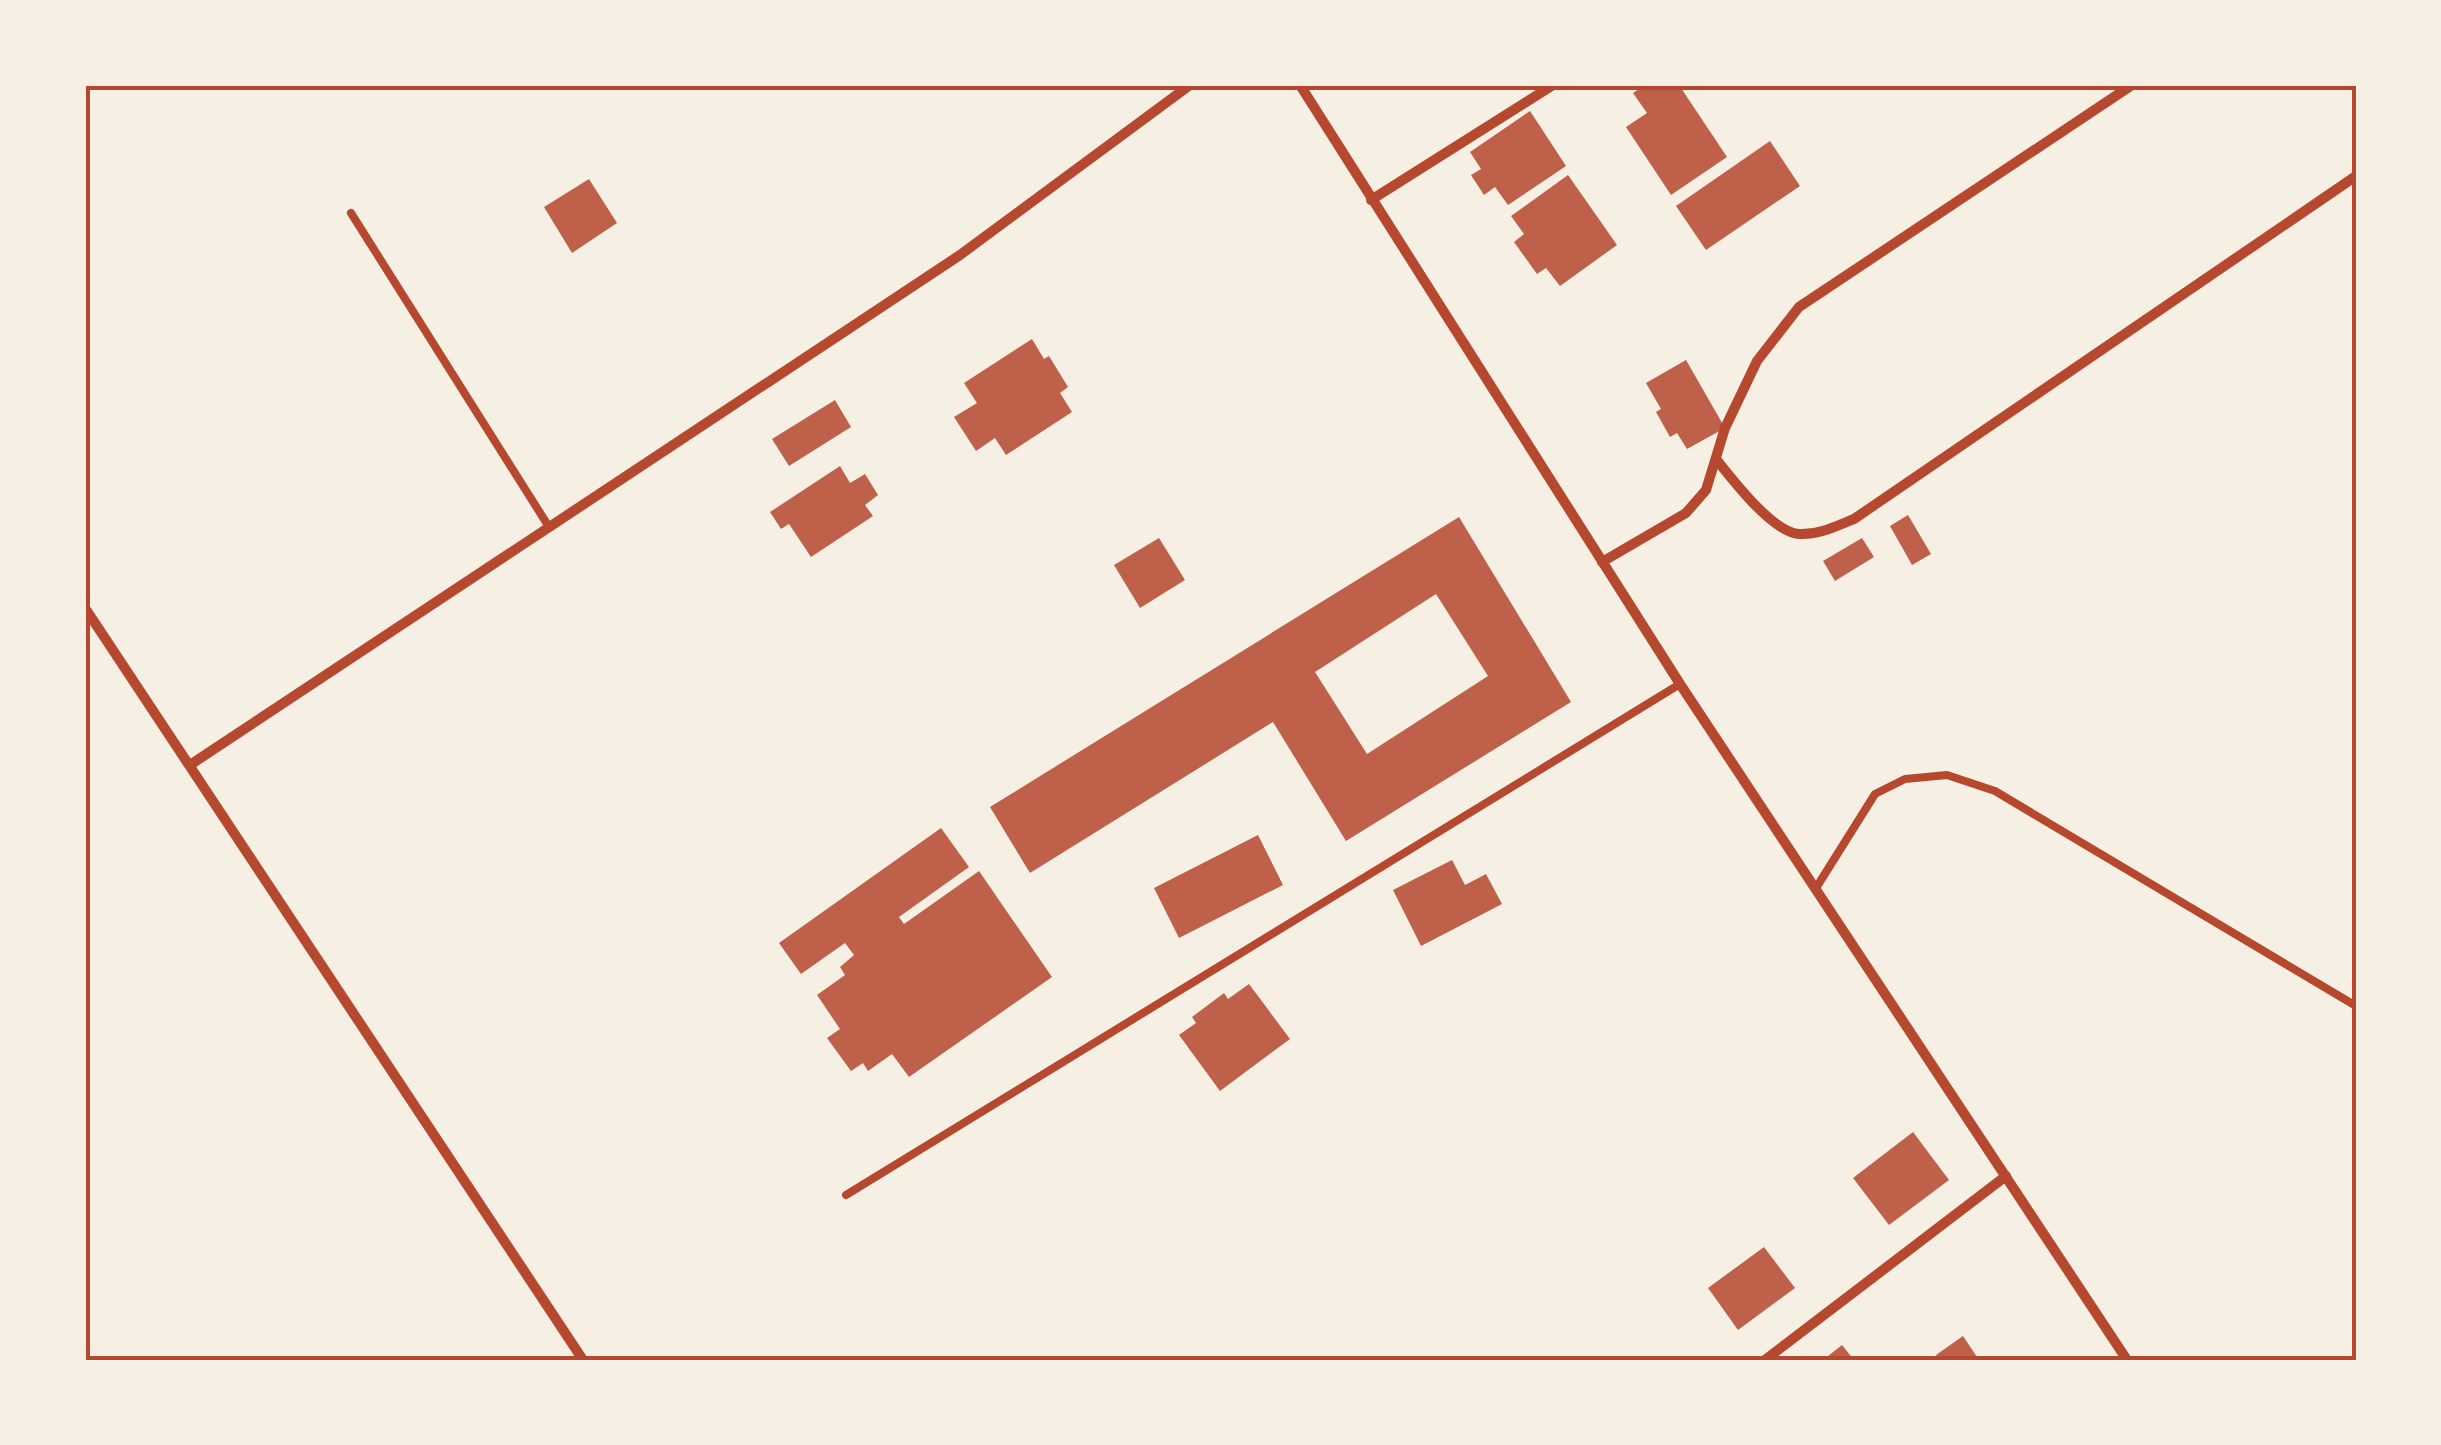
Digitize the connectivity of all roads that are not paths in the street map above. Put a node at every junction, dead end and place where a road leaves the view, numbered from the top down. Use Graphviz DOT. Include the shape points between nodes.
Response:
graph roads {
  1 [pos="1190,85"];
  2 [pos="1300,85"];
  3 [pos="1553,85"];
  4 [pos="2132,85"];
  5 [pos="2356,176"];
  6 [pos="1372,200"];
  7 [pos="351,213"];
  8 [pos="1716,459"];
  9 [pos="548,527"];
  10 [pos="1602,562"];
  11 [pos="85,608"];
  12 [pos="1680,684"];
  13 [pos="190,765"];
  14 [pos="1816,888"];
  15 [pos="2356,1006"];
  16 [pos="2006,1176"];
  17 [pos="846,1195"];
  18 [pos="582,1360"];
  19 [pos="1765,1360"];
  20 [pos="2128,1360"];
  1 -- 9 [label="street" via="960,254"];
  2 -- 6 [label="street"];
  3 -- 6 [label="street"];
  4 -- 8 [label="street" via="1799,307 1756,361"];
  5 -- 8 [label="street" via="1854,519 1794,534 1754,506"];
  6 -- 10 [label="street"];
  7 -- 9 [label="lane"];
  8 -- 10 [label="street" via="1706,490 1686,513"];
  9 -- 13 [label="street"];
  10 -- 12 [label="street"];
  11 -- 13 [label="street"];
  12 -- 14 [label="street"];
  12 -- 17 [label="lane"];
  13 -- 18 [label="street"];
  14 -- 15 [label="lane" via="1875,794 1905,779 1946,776 1995,790"];
  14 -- 16 [label="street"];
  16 -- 19 [label="street"];
  16 -- 20 [label="street"];
}
